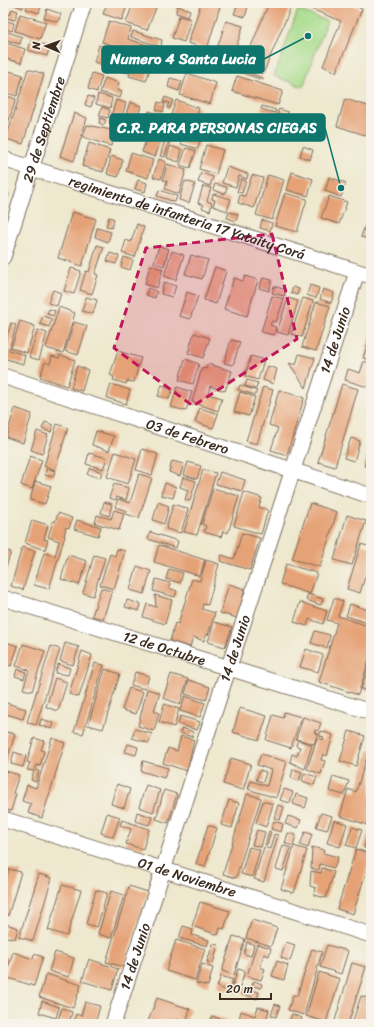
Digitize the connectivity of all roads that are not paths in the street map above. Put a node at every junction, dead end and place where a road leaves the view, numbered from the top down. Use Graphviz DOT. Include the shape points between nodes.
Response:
graph roads {
  1 [pos="84,3"];
  2 [pos="3,159"];
  3 [pos="31,167"];
  4 [pos="3,257"];
  5 [pos="364,274"];
  6 [pos="3,376"];
  7 [pos="293,472"];
  8 [pos="371,496"];
  9 [pos="3,598"];
  10 [pos="228,669"];
  11 [pos="371,712"];
  12 [pos="3,819"];
  13 [pos="163,870"];
  14 [pos="371,935"];
  15 [pos="113,1024"];
  1 -- 3 [label="street, 29 de Septiembre"];
  2 -- 3 [label="street, regimiento de infanteria 17 Yataity Corá"];
  3 -- 4 [label="street, 29 de Septiembre"];
  3 -- 5 [label="street, regimiento de infanteria 17 Yataity Corá"];
  5 -- 7 [label="street, 14 de Junio"];
  6 -- 7 [label="street, 03 de Febrero"];
  7 -- 8 [label="street, 03 de Febrero"];
  7 -- 10 [label="street, 14 de Junio"];
  9 -- 10 [label="street, 12 de Octubre"];
  10 -- 11 [label="street, 12 de Octubre"];
  10 -- 13 [label="street, 14 de Junio"];
  12 -- 13 [label="street, 01 de Noviembre"];
  13 -- 14 [label="street, 01 de Noviembre"];
  13 -- 15 [label="street, 14 de Junio"];
}
